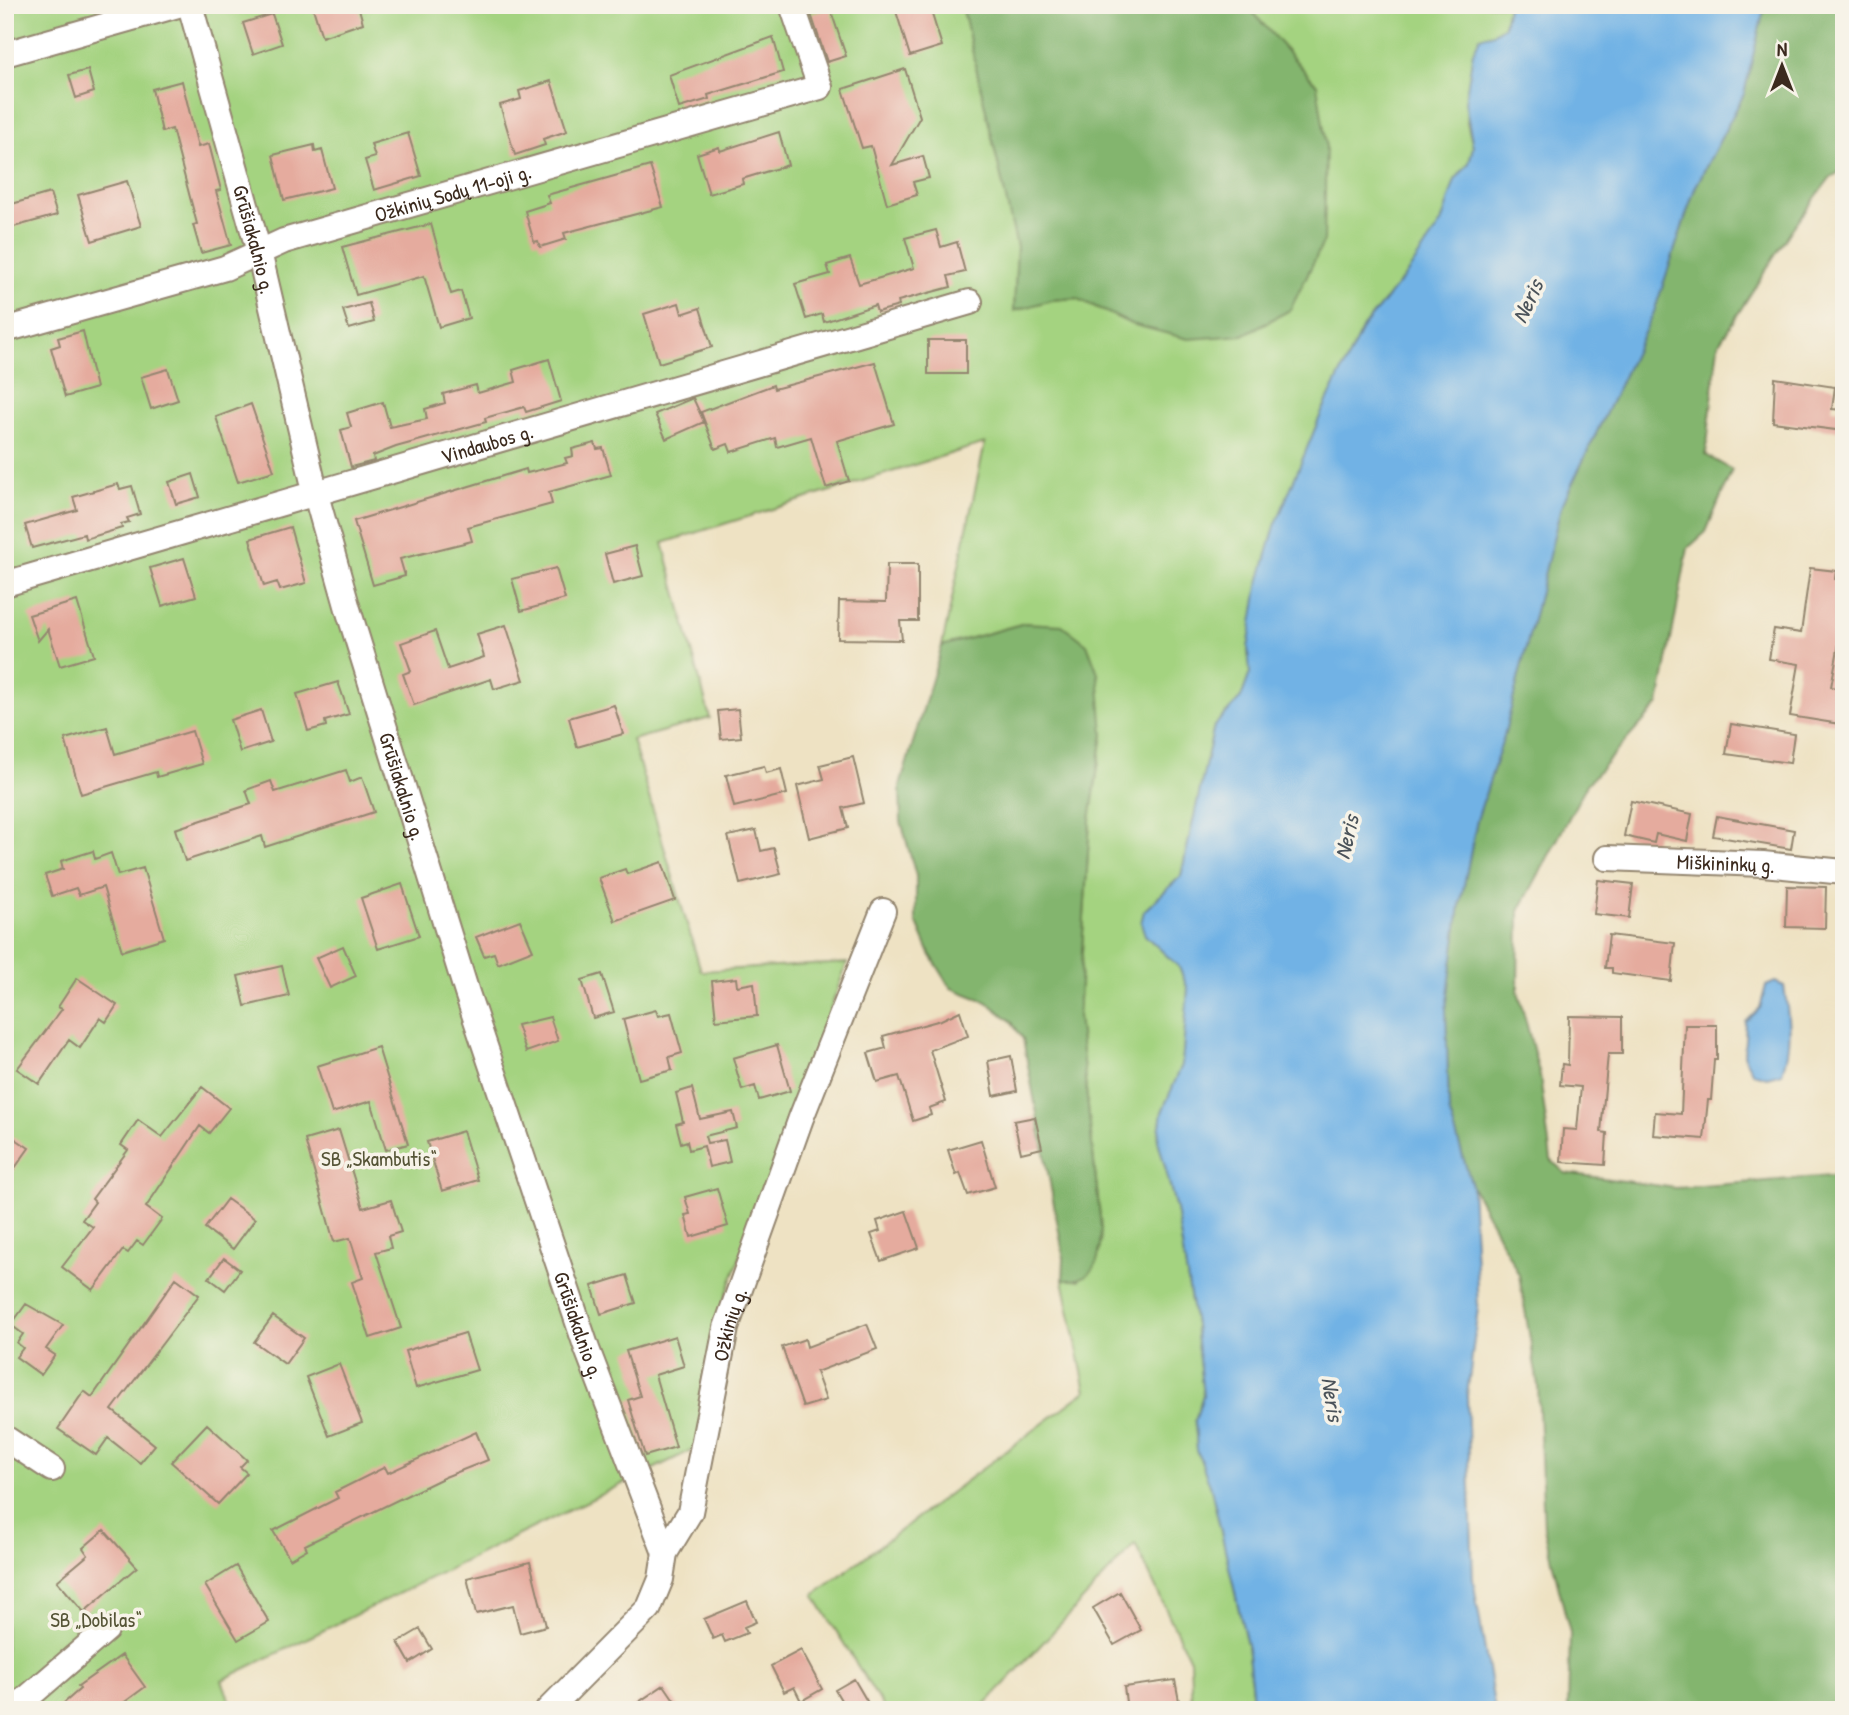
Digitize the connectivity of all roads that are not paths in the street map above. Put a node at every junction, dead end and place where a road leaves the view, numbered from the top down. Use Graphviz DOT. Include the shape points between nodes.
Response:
graph roads {
  1 [pos="178,5"];
  2 [pos="190,5"];
  3 [pos="792,5"];
  4 [pos="5,54"];
  5 [pos="259,252"];
  6 [pos="970,302"];
  7 [pos="5,330"];
  8 [pos="316,495"];
  9 [pos="5,584"];
  10 [pos="1607,858"];
  11 [pos="1844,872"];
  12 [pos="883,911"];
  13 [pos="5,1438"];
  14 [pos="52,1469"];
  15 [pos="665,1553"];
  16 [pos="106,1630"];
  17 [pos="13,1710"];
  18 [pos="548,1710"];
  1 -- 4 [label="street"];
  2 -- 5 [label="street, Grūšiakalnio g."];
  3 -- 5 [label="street, Ožkinių Sodų 11-oji g." via="821,87"];
  5 -- 7 [label="street, Ožkinių Sodų 11-oji g." via="225,268"];
  5 -- 8 [label="street, Grūšiakalnio g."];
  6 -- 8 [label="street, Vindaubos g."];
  8 -- 9 [label="street, Vindaubos g."];
  8 -- 15 [label="street, Grūšiakalnio g." via="467,993 587,1349"];
  10 -- 11 [label="street, Miškininkų g."];
  12 -- 15 [label="street, Ožkinių g." via="801,1118 726,1328 690,1513"];
  13 -- 14 [label="street"];
  15 -- 18 [label="street, Ožkinių g." via="649,1608"];
  16 -- 17 [label="street"];
}
